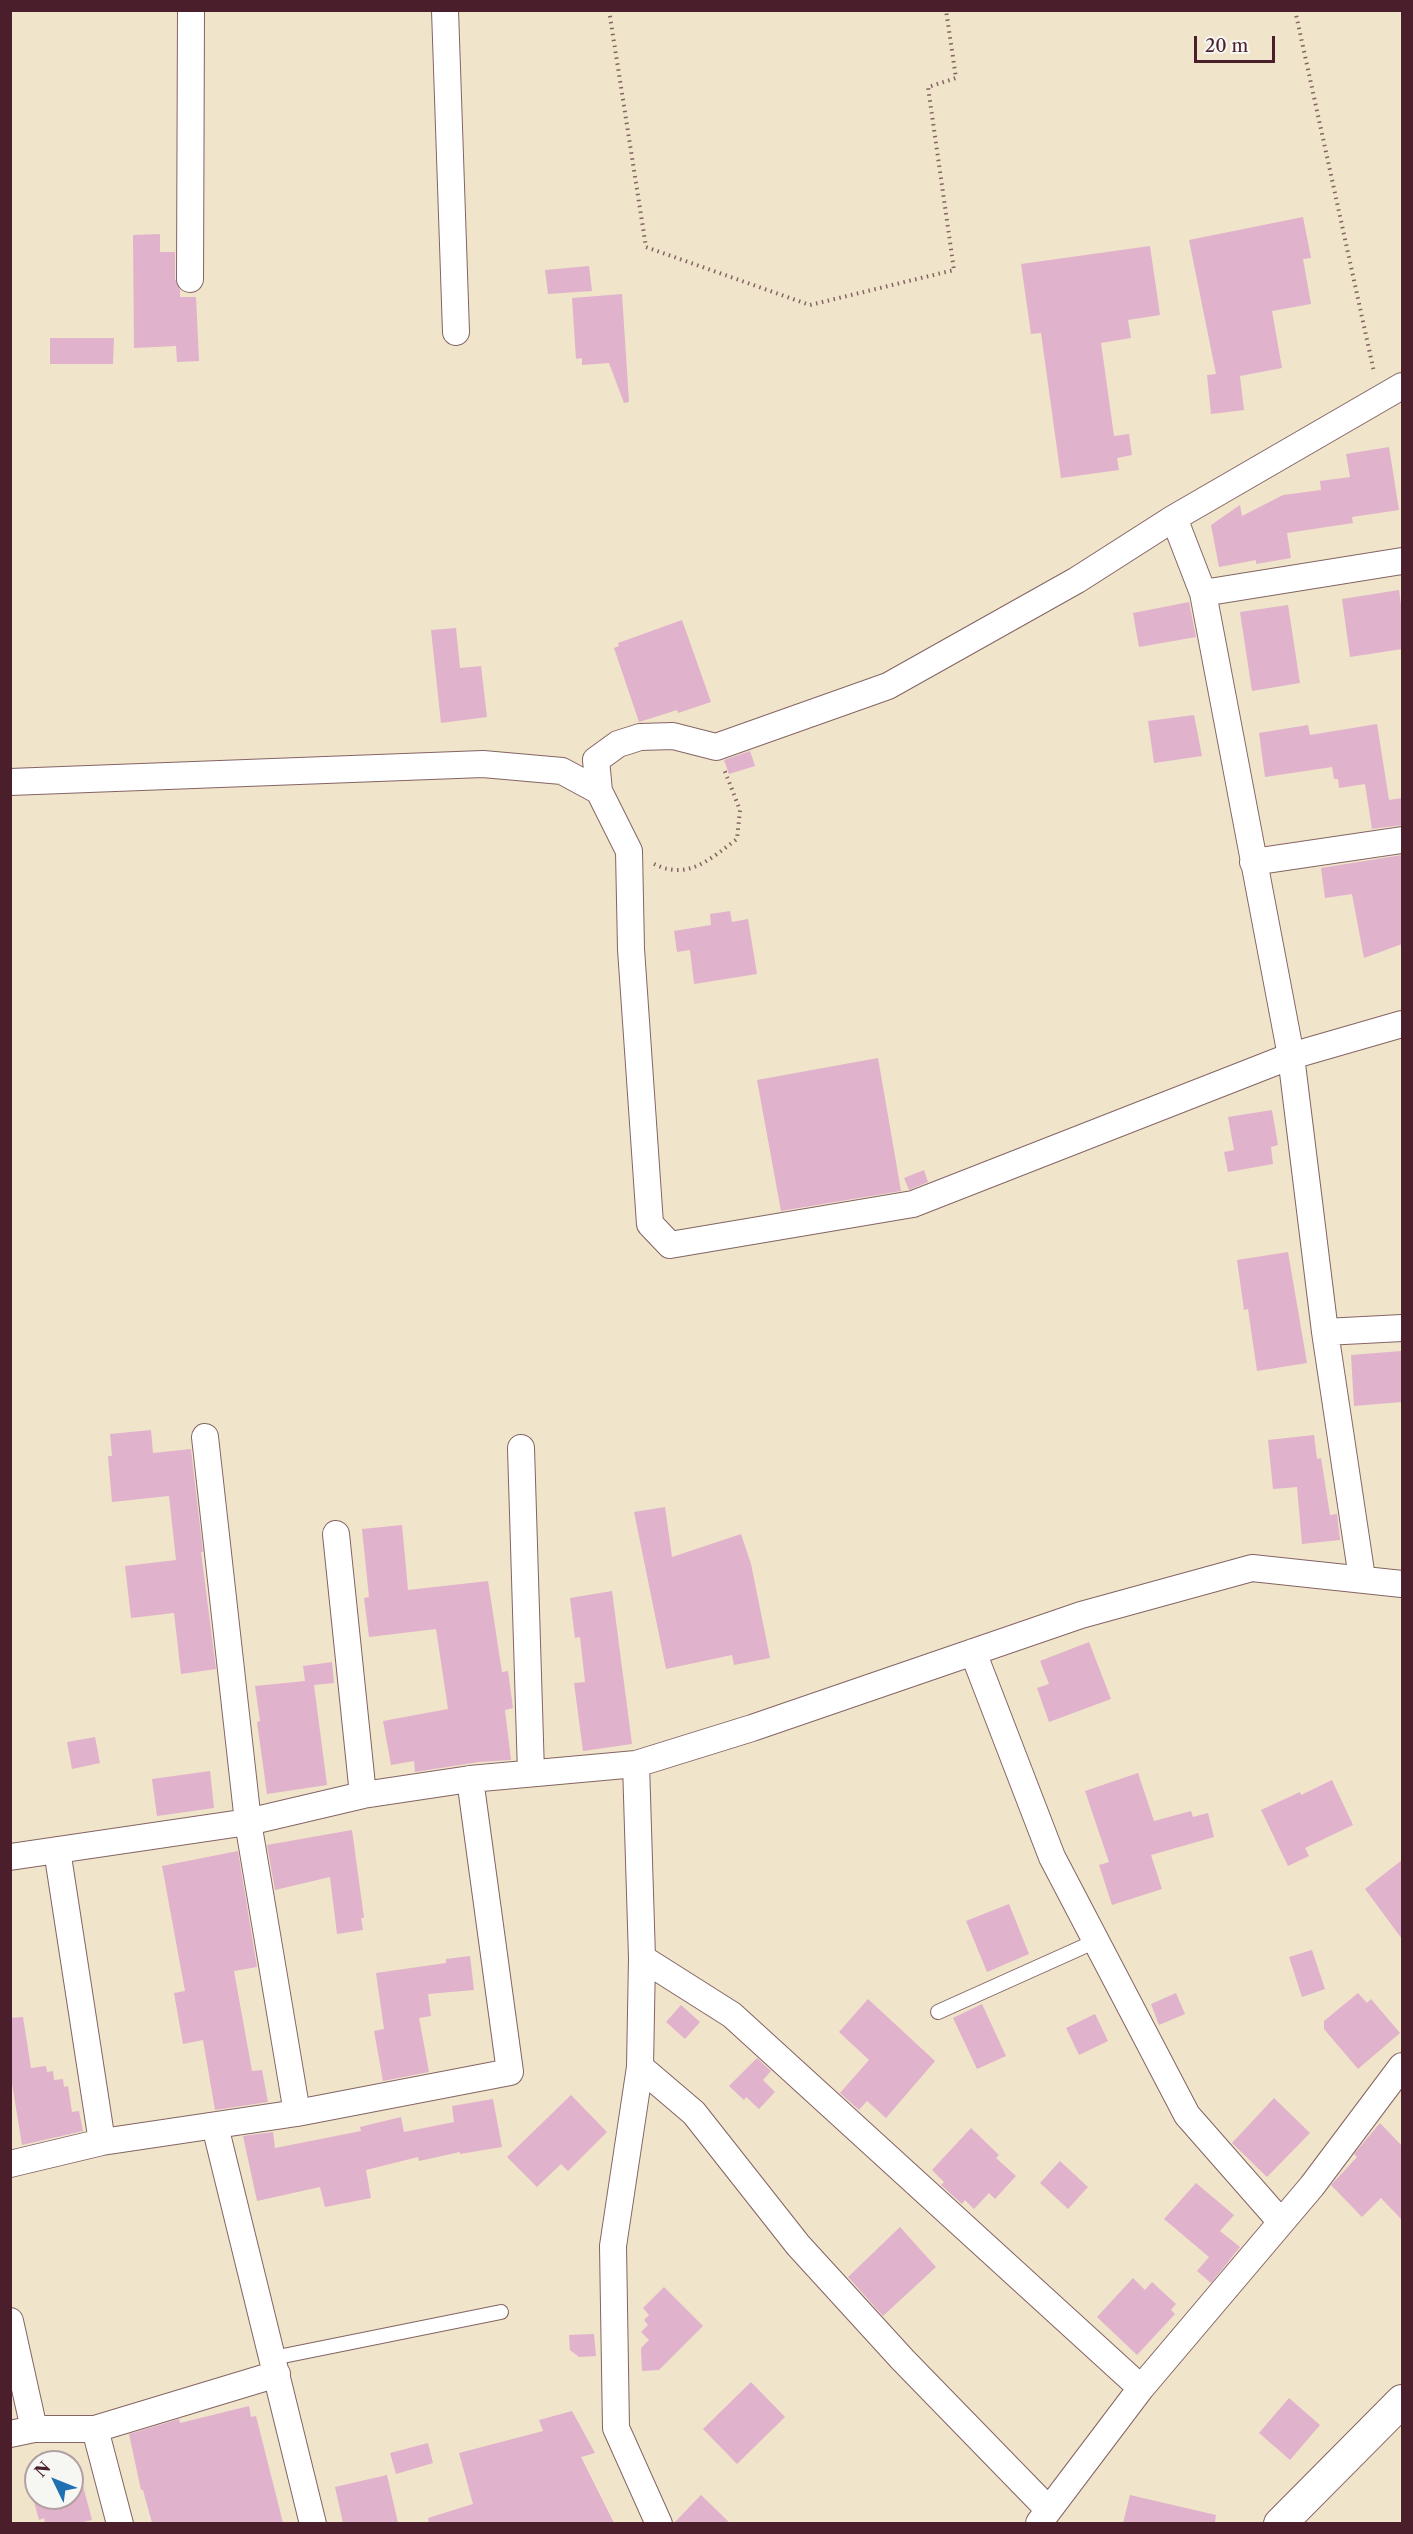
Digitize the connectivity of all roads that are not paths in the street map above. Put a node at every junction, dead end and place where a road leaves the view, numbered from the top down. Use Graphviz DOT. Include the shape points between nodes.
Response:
graph roads {
  1 [pos="191,10"];
  2 [pos="445,10"];
  3 [pos="190,279"];
  4 [pos="456,332"];
  5 [pos="1402,386"];
  6 [pos="1174,518"];
  7 [pos="1402,561"];
  8 [pos="1203,593"];
  9 [pos="10,782"];
  10 [pos="599,791"];
  11 [pos="1402,840"];
  12 [pos="1252,862"];
  13 [pos="1402,1024"];
  14 [pos="1291,1056"];
  15 [pos="1402,1328"];
  16 [pos="1326,1332"];
  17 [pos="205,1437"];
  18 [pos="521,1448"];
  19 [pos="336,1534"];
  20 [pos="1362,1578"];
  21 [pos="1402,1584"];
  22 [pos="973,1652"];
  23 [pos="636,1764"];
  24 [pos="531,1773"];
  25 [pos="470,1779"];
  26 [pos="363,1795"];
  27 [pos="248,1822"];
  28 [pos="57,1850"];
  29 [pos="10,1857"];
  30 [pos="1096,1941"];
  31 [pos="642,1958"];
  32 [pos="938,2012"];
  33 [pos="1402,2066"];
  34 [pos="640,2067"];
  35 [pos="297,2113"];
  36 [pos="215,2126"];
  37 [pos="102,2142"];
  38 [pos="10,2164"];
  39 [pos="1281,2222"];
  40 [pos="501,2312"];
  41 [pos="10,2321"];
  42 [pos="275,2366"];
  43 [pos="1141,2388"];
  44 [pos="1402,2401"];
  45 [pos="95,2429"];
  46 [pos="22,2431"];
  47 [pos="1043,2516"];
  48 [pos="120,2523"];
  49 [pos="313,2523"];
  50 [pos="659,2523"];
  51 [pos="1280,2523"];
  1 -- 3 [label="street"];
  2 -- 4 [label="street"];
  5 -- 6 [label="street"];
  6 -- 8 [label="street"];
  6 -- 10 [label="street" via="1077,580 888,686 716,747 673,736 640,737 618,744 596,760"];
  7 -- 8 [label="street"];
  8 -- 12 [label="street"];
  9 -- 10 [label="street" via="483,764 562,771"];
  10 -- 14 [label="street" via="629,851 631,949 650,1224 670,1245 913,1204"];
  11 -- 12 [label="street"];
  12 -- 14 [label="street"];
  13 -- 14 [label="street"];
  14 -- 16 [label="street"];
  15 -- 16 [label="street"];
  16 -- 20 [label="street"];
  17 -- 27 [label="street"];
  18 -- 24 [label="street"];
  19 -- 26 [label="street"];
  20 -- 21 [label="street"];
  20 -- 22 [label="street" via="1252,1568 1081,1615"];
  22 -- 23 [label="street"];
  22 -- 30 [label="street" via="1053,1857"];
  23 -- 24 [label="street"];
  23 -- 31 [label="street"];
  24 -- 25 [label="street"];
  25 -- 26 [label="street"];
  25 -- 35 [label="street" via="510,2072"];
  26 -- 27 [label="street"];
  27 -- 28 [label="street"];
  27 -- 35 [label="street"];
  28 -- 29 [label="street"];
  28 -- 37 [label="street"];
  30 -- 32 [label="lane"];
  30 -- 39 [label="street" via="1187,2115"];
  31 -- 34 [label="street"];
  31 -- 43 [label="street" via="732,2015"];
  33 -- 39 [label="street"];
  34 -- 47 [label="street" via="694,2113 798,2245"];
  34 -- 50 [label="street" via="613,2246 616,2428"];
  35 -- 36 [label="street"];
  36 -- 37 [label="street"];
  36 -- 42 [label="street"];
  37 -- 38 [label="street"];
  39 -- 43 [label="street"];
  40 -- 42 [label="lane"];
  41 -- 46 [label="street"];
  42 -- 45 [label="street"];
  42 -- 49 [label="street"];
  43 -- 47 [label="street"];
  44 -- 51 [label="street"];
  45 -- 46 [label="street"];
  45 -- 48 [label="street"];
}
